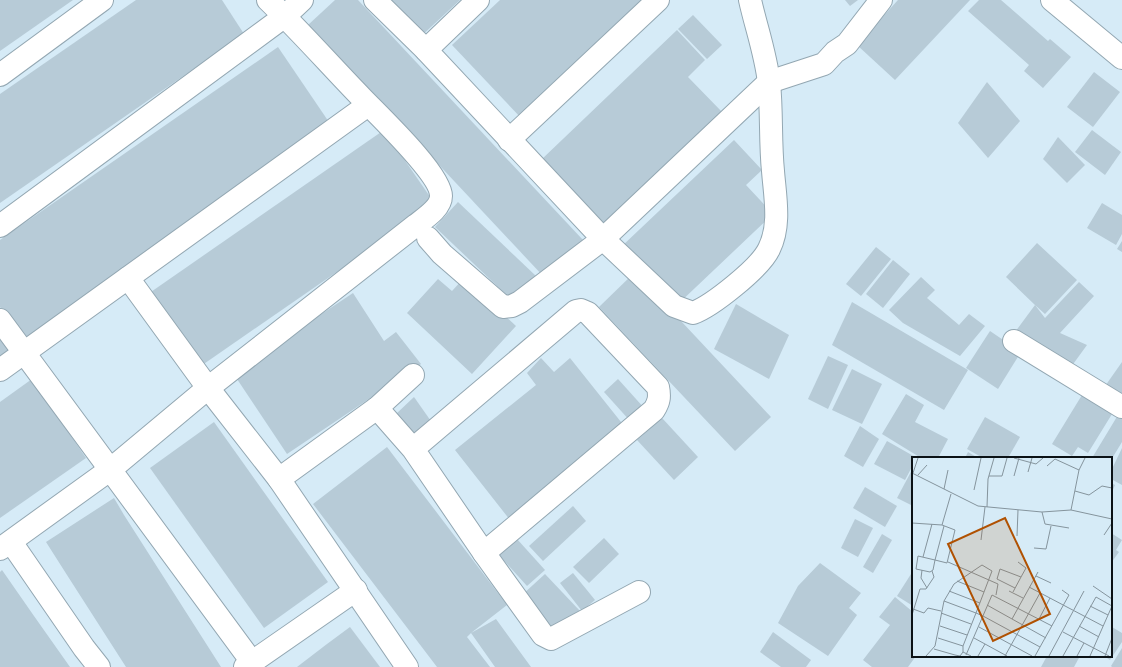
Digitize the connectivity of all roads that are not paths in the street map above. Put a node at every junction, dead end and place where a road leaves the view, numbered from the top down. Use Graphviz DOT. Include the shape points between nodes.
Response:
graph roads {
  1 [pos="102,0"];
  2 [pos="268,0"];
  3 [pos="302,0"];
  4 [pos="375,0"];
  5 [pos="478,0"];
  6 [pos="658,0"];
  7 [pos="750,0"];
  8 [pos="881,0"];
  9 [pos="1052,0"];
  10 [pos="285,16"];
  11 [pos="426,50"];
  12 [pos="1122,58"];
  13 [pos="0,75"];
  14 [pos="769,82"];
  15 [pos="368,105"];
  16 [pos="510,140"];
  17 [pos="0,226"];
  18 [pos="428,238"];
  19 [pos="603,239"];
  20 [pos="128,278"];
  21 [pos="0,320"];
  22 [pos="1014,341"];
  23 [pos="24,353"];
  24 [pos="0,370"];
  25 [pos="413,375"];
  26 [pos="208,388"];
  27 [pos="1122,407"];
  28 [pos="377,408"];
  29 [pos="413,449"];
  30 [pos="111,469"];
  31 [pos="279,479"];
  32 [pos="5,545"];
  33 [pos="484,553"];
  34 [pos="356,590"];
  35 [pos="639,592"];
  36 [pos="249,664"];
  37 [pos="99,667"];
  38 [pos="408,667"];
  1 -- 13 [label="street"];
  2 -- 10 [label="street"];
  3 -- 10 [label="street"];
  4 -- 11 [label="street"];
  5 -- 11 [label="street"];
  6 -- 16 [label="street"];
  7 -- 14 [label="street"];
  8 -- 14 [label="street" via="846,44 824,64"];
  9 -- 12 [label="street"];
  10 -- 15 [label="street"];
  10 -- 17 [label="street"];
  11 -- 16 [label="street"];
  14 -- 19 [label="street"];
  14 -- 19 [label="street" via="776,224 769,250 759,264 706,308 694,313 674,306"];
  15 -- 20 [label="street"];
  15 -- 26 [label="street" via="397,132 440,190 441,196 436,207 416,226"];
  16 -- 19 [label="street"];
  18 -- 19 [label="street" via="442,254 503,307 520,302"];
  20 -- 23 [label="street"];
  20 -- 26 [label="street"];
  21 -- 23 [label="street"];
  22 -- 27 [label="street"];
  23 -- 24 [label="street"];
  23 -- 30 [label="street"];
  25 -- 28 [label="street"];
  26 -- 30 [label="street"];
  26 -- 31 [label="street"];
  28 -- 29 [label="street"];
  28 -- 31 [label="street"];
  29 -- 33 [label="street"];
  29 -- 33 [label="street" via="576,311 588,313 658,387 659,403 654,410"];
  30 -- 32 [label="street"];
  30 -- 36 [label="street"];
  31 -- 34 [label="street"];
  32 -- 37 [label="street"];
  33 -- 35 [label="street" via="543,635 551,639"];
  34 -- 36 [label="street"];
  34 -- 38 [label="street"];
}
